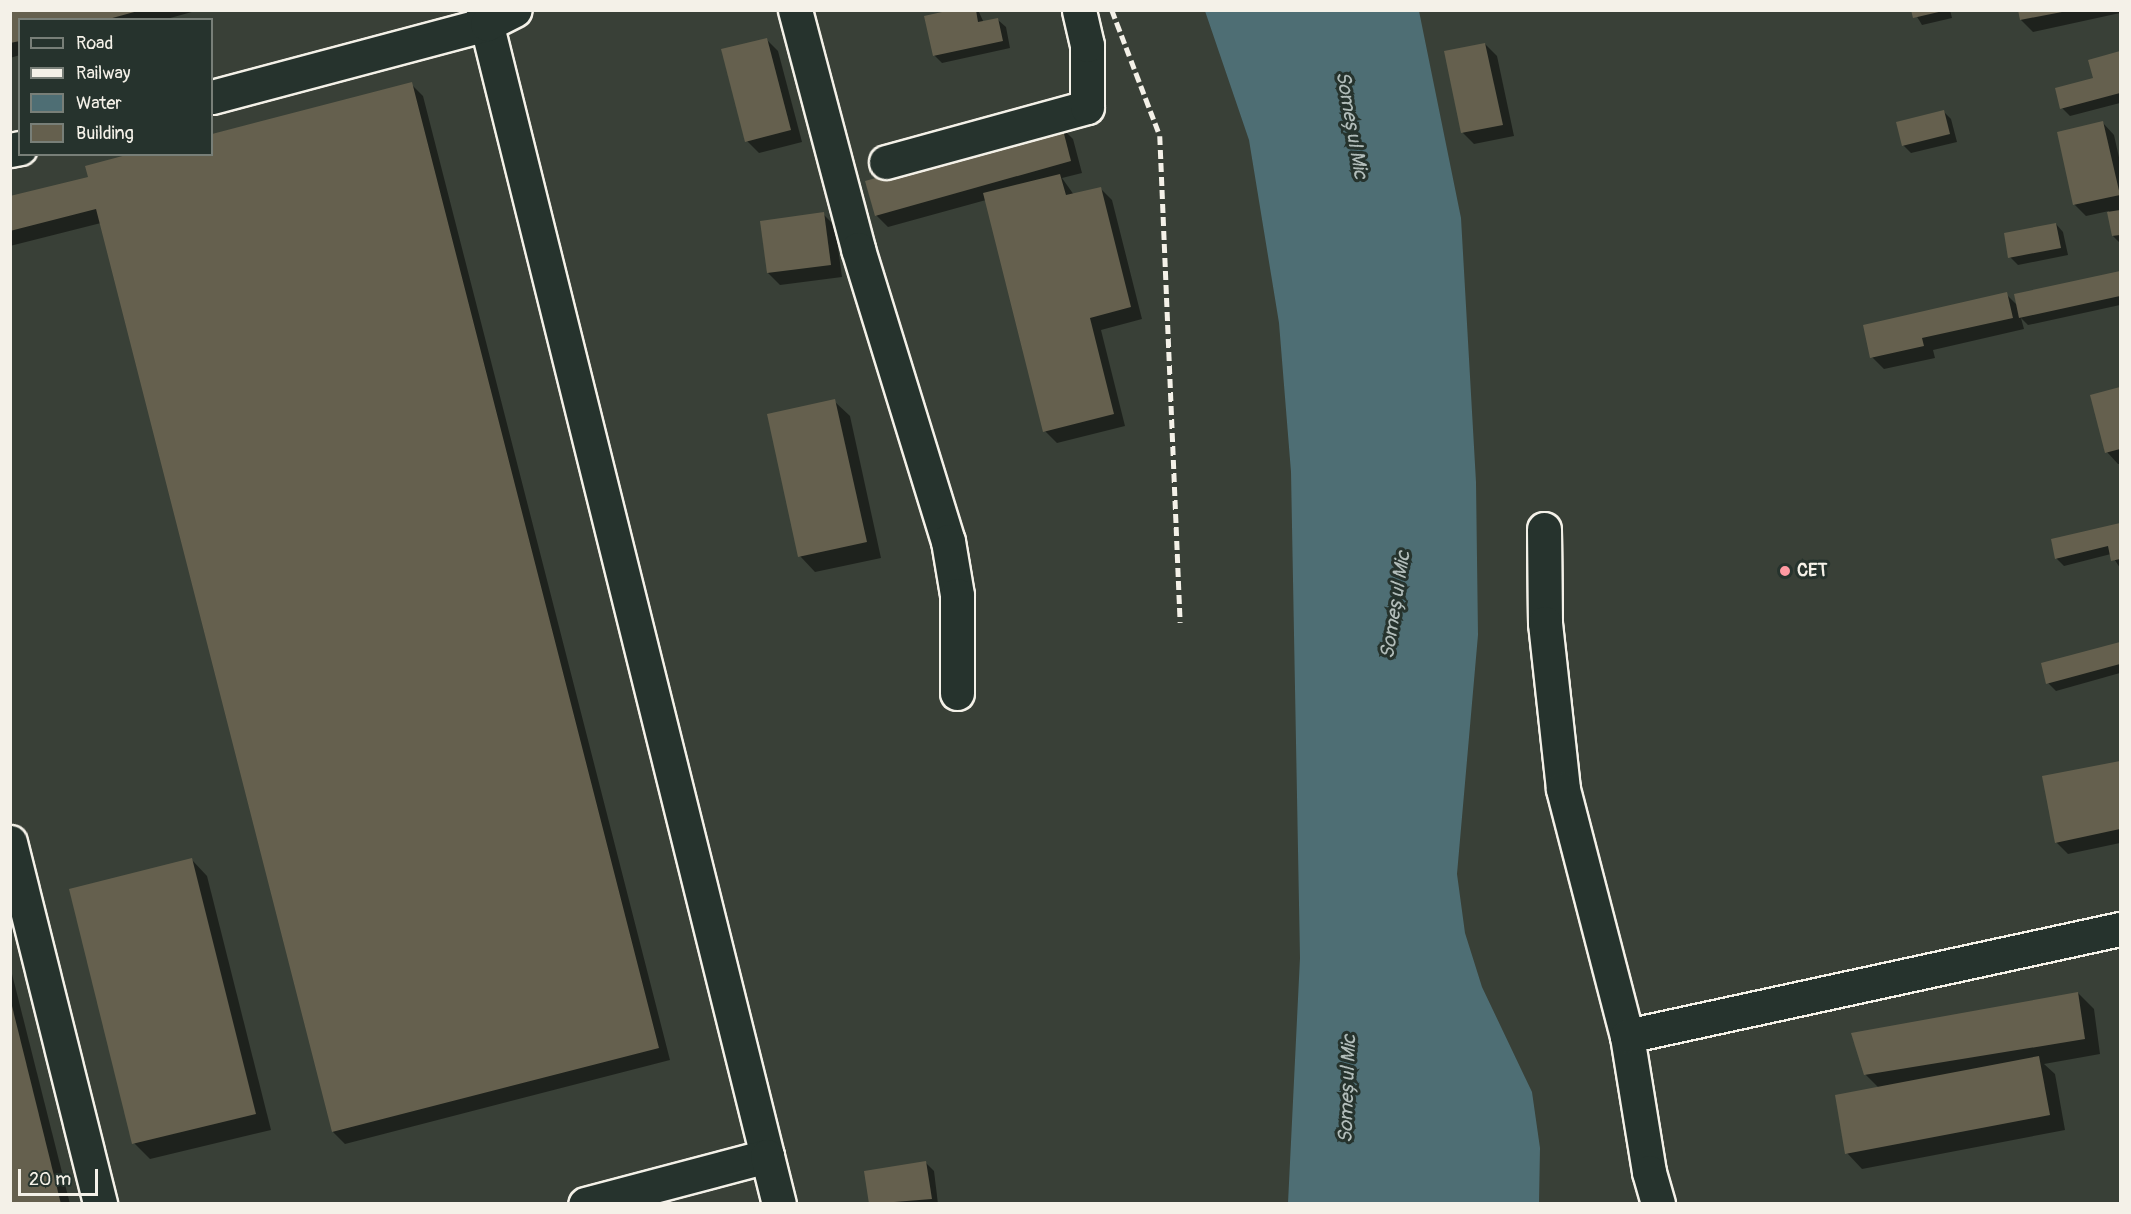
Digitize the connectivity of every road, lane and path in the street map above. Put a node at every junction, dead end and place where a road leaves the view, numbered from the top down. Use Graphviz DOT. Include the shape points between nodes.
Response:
graph roads {
  1 [pos="795,10"];
  2 [pos="1079,10"];
  3 [pos="495,15"];
  4 [pos="213,97"];
  5 [pos="886,162"];
  6 [pos="1544,529"];
  7 [pos="957,693"];
  8 [pos="10,842"];
  9 [pos="2121,929"];
  10 [pos="1627,1036"];
  11 [pos="767,1156"];
  12 [pos="100,1203"];
  13 [pos="585,1203"];
  14 [pos="779,1203"];
  15 [pos="1658,1203"];
  1 -- 7 [label="lane" via="858,249 948,541 957,595"];
  2 -- 5 [label="lane" via="1087,45 1087,107"];
  3 -- 4 [label="lane"];
  3 -- 11 [label="lane"];
  6 -- 10 [label="lane" via="1545,623 1563,789"];
  8 -- 12 [label="lane"];
  9 -- 10 [label="lane"];
  10 -- 15 [label="lane" via="1649,1172"];
  11 -- 13 [label="lane"];
  11 -- 14 [label="lane"];
}
